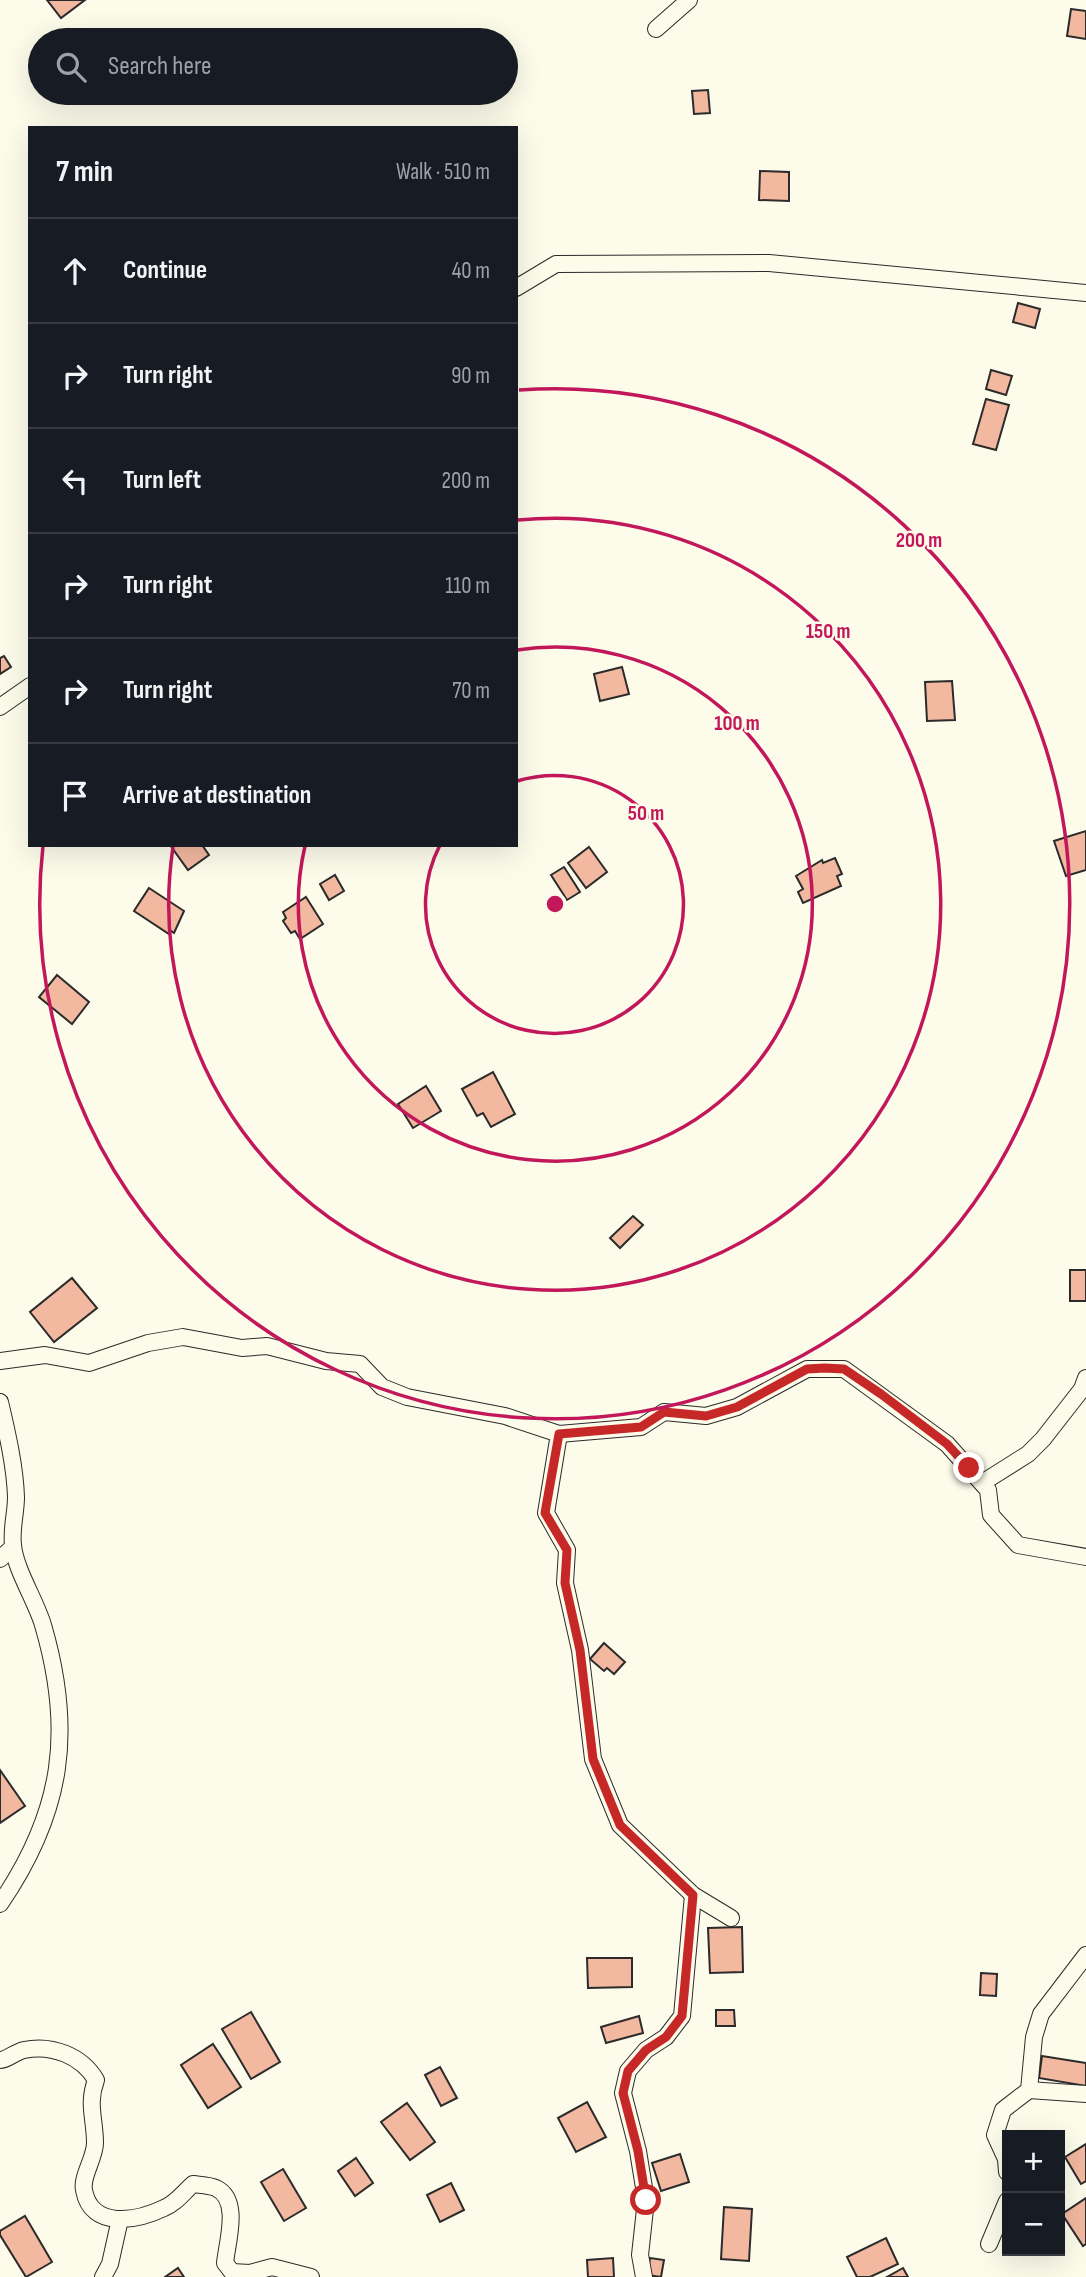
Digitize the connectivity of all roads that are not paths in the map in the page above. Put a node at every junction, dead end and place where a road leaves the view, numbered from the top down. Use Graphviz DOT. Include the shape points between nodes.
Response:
graph roads {
  1 [pos="689,0"];
  2 [pos="656,29"];
  3 [pos="518,287"];
  4 [pos="1086,293"];
  5 [pos="28,687"];
  6 [pos="0,707"];
  7 [pos="0,1361"];
  8 [pos="1086,1378"];
  9 [pos="0,1402"];
  10 [pos="559,1434"];
  11 [pos="982,1483"];
  12 [pos="13,1547"];
  13 [pos="1086,1557"];
  14 [pos="0,1559"];
  15 [pos="693,1895"];
  16 [pos="0,1904"];
  17 [pos="731,1917"];
  18 [pos="1086,1955"];
  19 [pos="0,2060"];
  20 [pos="1029,2090"];
  21 [pos="1086,2094"];
  22 [pos="1002,2150"];
  23 [pos="1002,2214"];
  24 [pos="120,2219"];
  25 [pos="989,2244"];
  26 [pos="103,2277"];
  27 [pos="310,2277"];
  28 [pos="644,2277"];
  1 -- 2 [label="street"];
  3 -- 4 [label="street" via="556,264 769,263"];
  5 -- 6 [label="street"];
  7 -- 10 [label="street" via="45,1355 89,1363 148,1343 183,1337 242,1348 267,1346 360,1364 382,1387 407,1397 505,1416"];
  8 -- 11 [label="street" via="1043,1439"];
  9 -- 12 [label="street" via="16,1496"];
  10 -- 11 [label="street" via="641,1427 664,1412 706,1416 737,1407 807,1369 844,1369 947,1444"];
  10 -- 15 [label="street" via="545,1513 567,1550 565,1583 580,1650 593,1759 620,1825"];
  11 -- 13 [label="street" via="988,1490 991,1516 1018,1545"];
  12 -- 14 [label="street"];
  12 -- 16 [label="street" via="42,1620 61,1709 54,1791 43,1825"];
  15 -- 17 [label="street"];
  15 -- 28 [label="street" via="682,2016 628,2071 623,2093 646,2200 640,2255"];
  18 -- 20 [label="street" via="1041,2014"];
  19 -- 24 [label="street" via="23,2050 48,2048 86,2064 96,2080 90,2098 95,2144 83,2188 91,2208 106,2219"];
  20 -- 21 [label="street"];
  20 -- 22 [label="street" via="1003,2110 995,2135"];
  23 -- 25 [label="street"];
  24 -- 26 [label="street"];
  24 -- 27 [label="street" via="166,2208 193,2184 215,2188 225,2196 231,2211 225,2263 232,2273 272,2267"];
}
